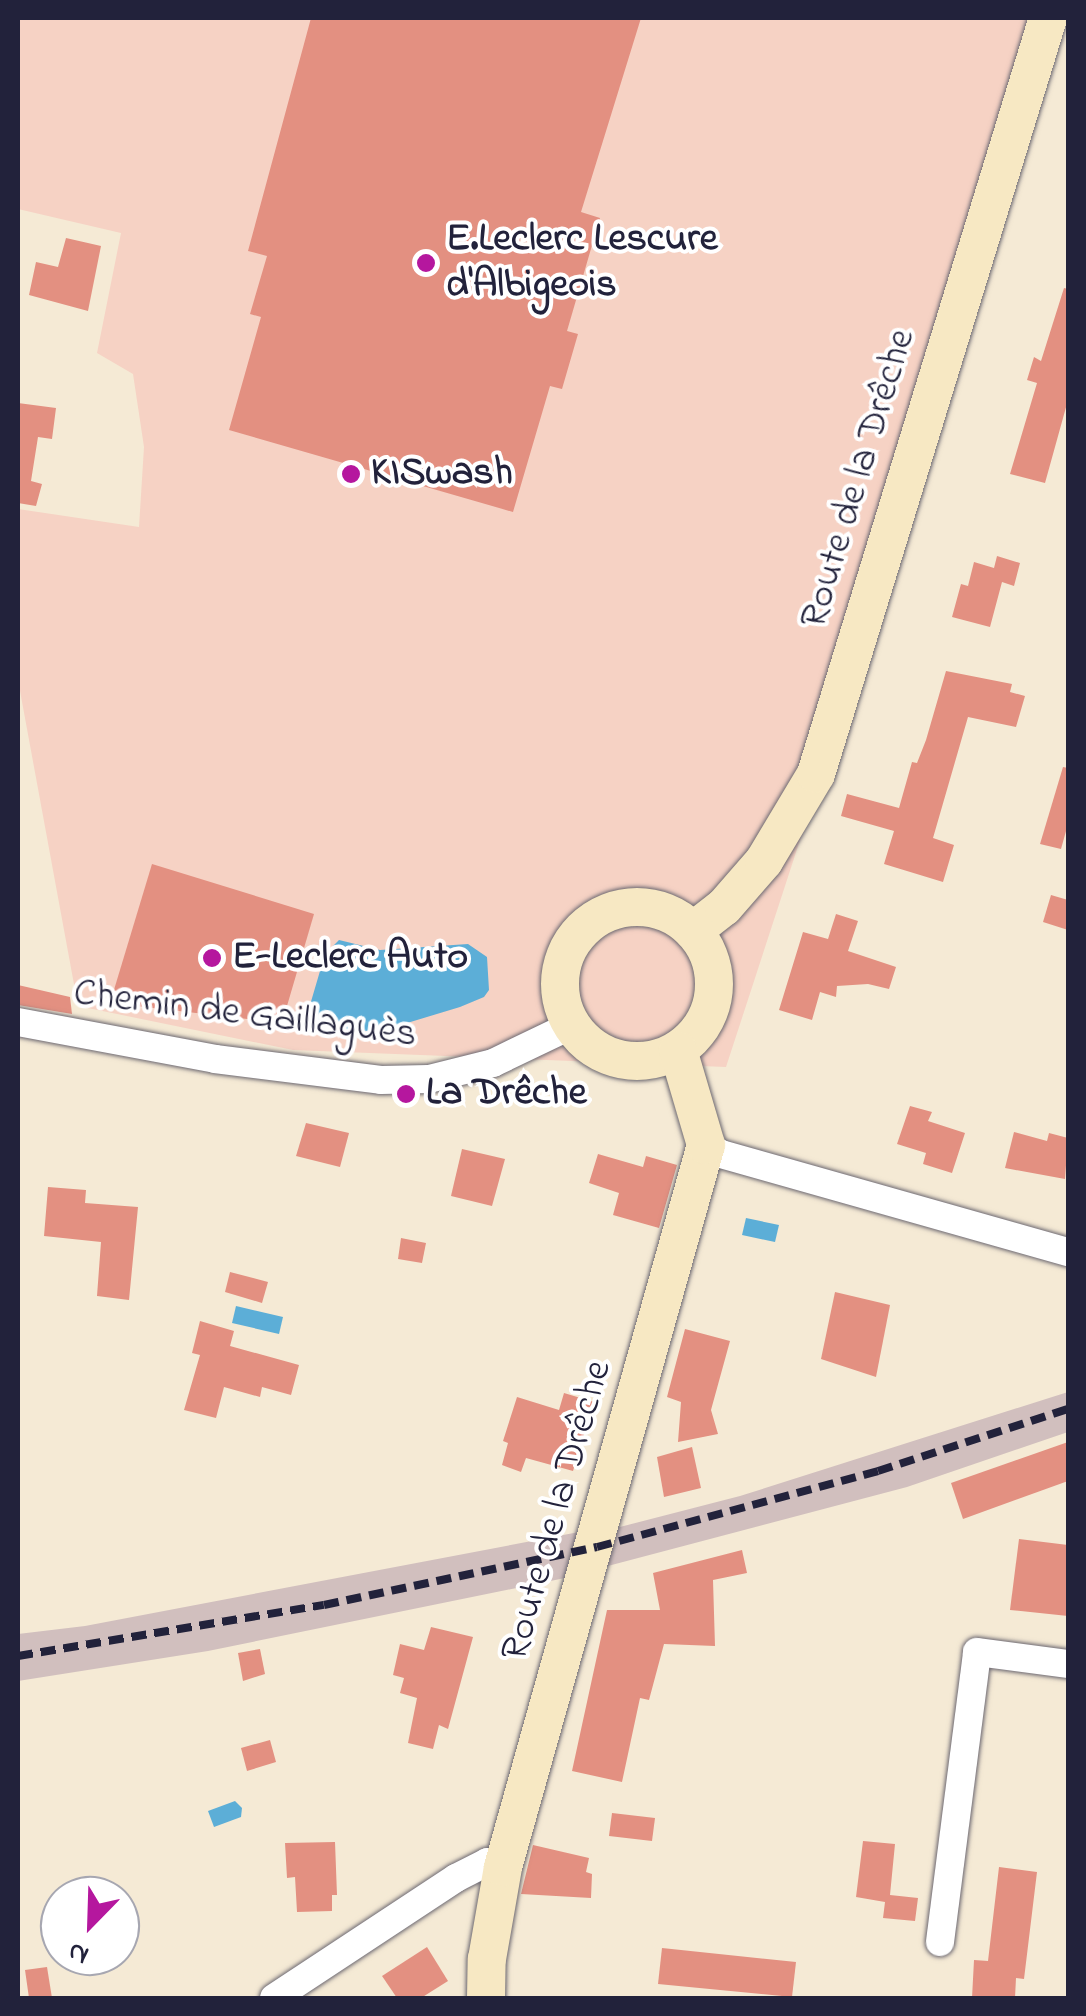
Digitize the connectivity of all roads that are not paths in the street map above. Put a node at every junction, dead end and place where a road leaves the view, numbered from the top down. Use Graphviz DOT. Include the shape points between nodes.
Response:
graph roads {
  1 [pos="1048,18"];
  2 [pos="694,931"];
  3 [pos="18,1022"];
  4 [pos="572,1025"];
  5 [pos="678,1050"];
  6 [pos="706,1145"];
  7 [pos="1068,1252"];
  8 [pos="1068,1664"];
  9 [pos="504,1866"];
  10 [pos="940,1942"];
  11 [pos="274,1998"];
  12 [pos="486,1998"];
  1 -- 2 [label="street, Route de la Drêche" via="816,774 764,861"];
  2 -- 4 [label="street" via="653,908 622,908 593,920 572,942 561,969 561,998"];
  2 -- 5 [label="street" via="710,956 715,986 708,1016"];
  3 -- 4 [label="street, Chemin de Gaillaguès" via="198,1056 380,1080 429,1079 493,1064"];
  4 -- 5 [label="street" via="593,1047 620,1060 650,1061"];
  5 -- 6 [label="street"];
  6 -- 7 [label="street"];
  6 -- 9 [label="street, Route de la Drêche"];
  8 -- 10 [label="street" via="977,1652"];
  9 -- 11 [label="street" via="487,1862 456,1878"];
  9 -- 12 [label="street, Route de la Drêche"];
}
